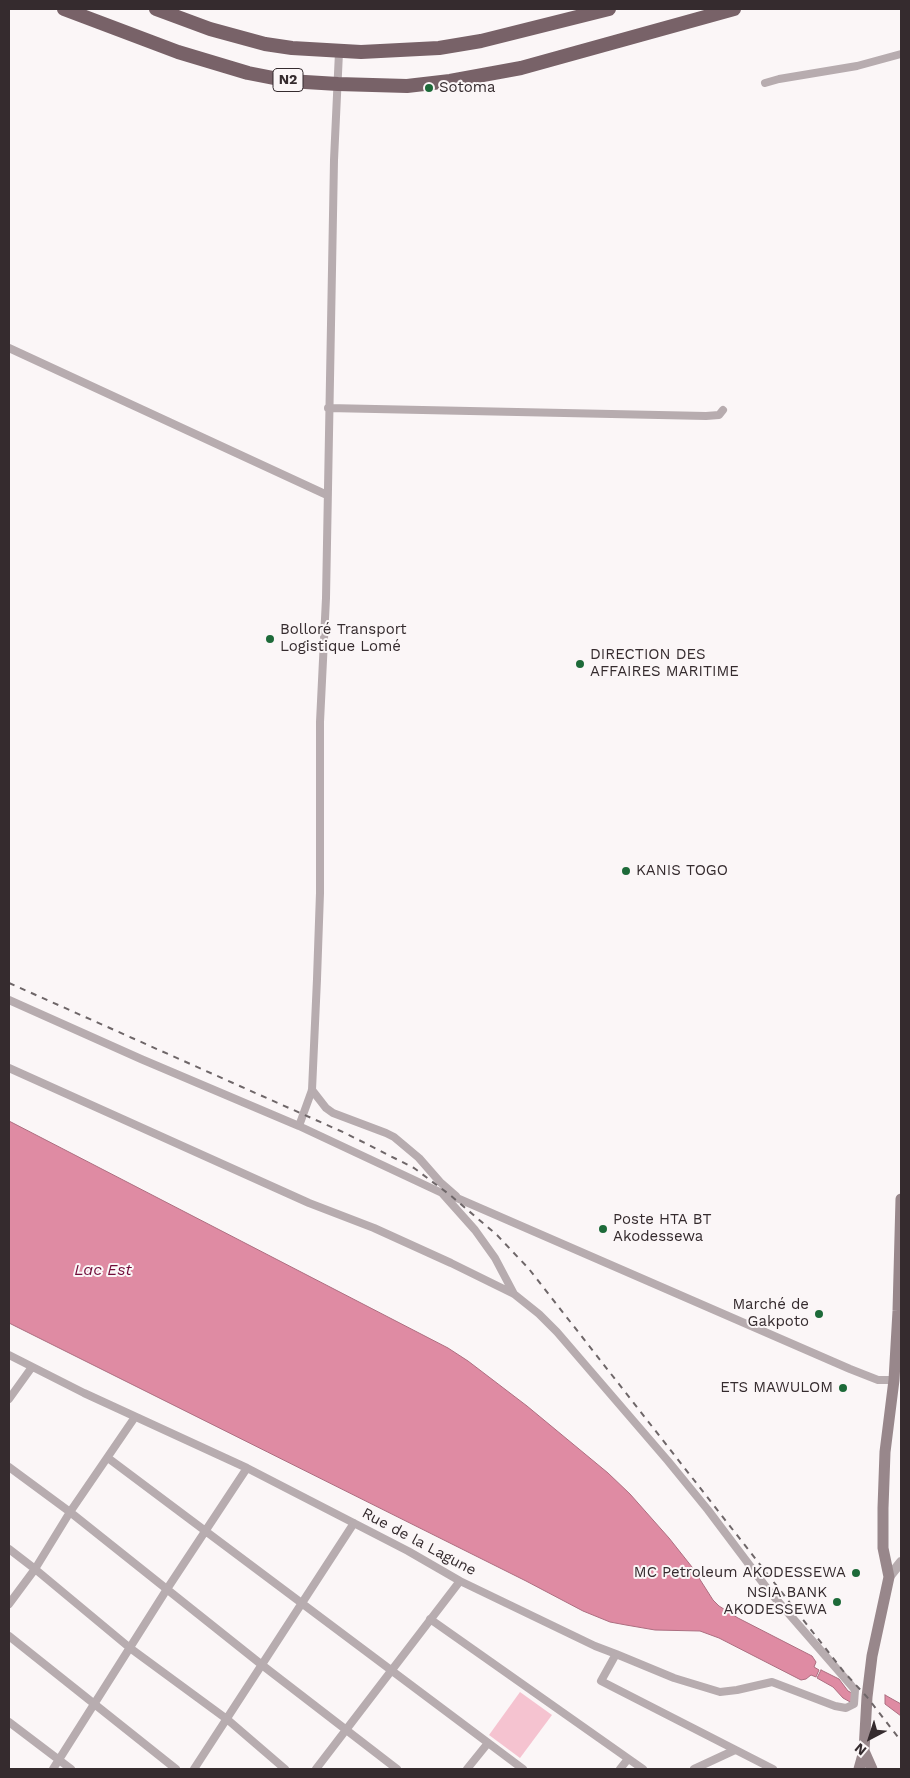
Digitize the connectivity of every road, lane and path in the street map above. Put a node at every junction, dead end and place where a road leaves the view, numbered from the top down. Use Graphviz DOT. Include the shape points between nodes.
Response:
graph roads {
  1 [pos="64,9"];
  2 [pos="156,9"];
  3 [pos="609,9"];
  4 [pos="734,9"];
  5 [pos="339,52"];
  6 [pos="901,54"];
  7 [pos="765,83"];
  8 [pos="338,84"];
  9 [pos="9,348"];
  10 [pos="328,408"];
  11 [pos="723,410"];
  12 [pos="327,495"];
  13 [pos="9,1000"];
  14 [pos="9,1068"];
  15 [pos="312,1090"];
  16 [pos="299,1126"];
  17 [pos="442,1193"];
  18 [pos="901,1199"];
  19 [pos="462,1201"];
  20 [pos="900,1264"];
  21 [pos="514,1294"];
  22 [pos="9,1355"];
  23 [pos="32,1366"];
  24 [pos="898,1379"];
  25 [pos="9,1399"];
  26 [pos="135,1417"];
  27 [pos="108,1458"];
  28 [pos="9,1467"];
  29 [pos="247,1468"];
  30 [pos="70,1512"];
  31 [pos="354,1523"];
  32 [pos="206,1530"];
  33 [pos="9,1548"];
  34 [pos="901,1562"];
  35 [pos="35,1569"];
  36 [pos="889,1577"];
  37 [pos="460,1580"];
  38 [pos="167,1590"];
  39 [pos="302,1603"];
  40 [pos="9,1604"];
  41 [pos="430,1619"];
  42 [pos="9,1636"];
  43 [pos="130,1648"];
  44 [pos="616,1654"];
  45 [pos="262,1665"];
  46 [pos="391,1670"];
  47 [pos="94,1705"];
  48 [pos="228,1720"];
  49 [pos="9,1722"];
  50 [pos="346,1730"];
  51 [pos="488,1743"];
  52 [pos="735,1750"];
  53 [pos="864,1751"];
  54 [pos="59,1759"];
  55 [pos="628,1759"];
  56 [pos="53,1769"];
  57 [pos="71,1769"];
  58 [pos="176,1769"];
  59 [pos="194,1769"];
  60 [pos="285,1769"];
  61 [pos="316,1769"];
  62 [pos="397,1769"];
  63 [pos="467,1769"];
  64 [pos="523,1769"];
  65 [pos="620,1769"];
  66 [pos="643,1769"];
  67 [pos="694,1769"];
  68 [pos="773,1769"];
  69 [pos="860,1769"];
  70 [pos="872,1769"];
  1 -- 8 [label="highway, N2" via="226,68 268,78"];
  2 -- 5 [label="highway, N2" via="210,29 265,44"];
  3 -- 5 [label="highway, N2" via="481,41 420,50"];
  4 -- 8 [label="highway, N2" via="486,75 407,86"];
  5 -- 8 [label="street"];
  6 -- 7 [label="street" via="857,66"];
  8 -- 10 [label="street"];
  9 -- 12 [label="street"];
  10 -- 11 [label="street" via="706,416 719,415"];
  10 -- 12 [label="street"];
  12 -- 15 [label="street" via="320,722 320,893"];
  13 -- 16 [label="street"];
  14 -- 21 [label="street" via="451,1262"];
  15 -- 16 [label="street"];
  15 -- 19 [label="street" via="333,1113 398,1140"];
  16 -- 17 [label="street"];
  17 -- 19 [label="street"];
  17 -- 21 [label="street" via="496,1258"];
  18 -- 20 [label="main road"];
  19 -- 24 [label="street" via="871,1378 883,1381"];
  20 -- 24 [label="main road"];
  21 -- 44 [label="street, Rue de la Lagune" via="551,1326 597,1376 770,1591 855,1690 854,1704 846,1708 835,1706 772,1682 720,1692 674,1678"];
  22 -- 23 [label="street, Rue de la Lagune"];
  23 -- 25 [label="street"];
  23 -- 26 [label="street, Rue de la Lagune"];
  24 -- 36 [label="main road" via="885,1452 883,1548"];
  26 -- 27 [label="street"];
  26 -- 29 [label="street, Rue de la Lagune"];
  27 -- 30 [label="street"];
  27 -- 32 [label="street"];
  28 -- 30 [label="street"];
  29 -- 31 [label="street, Rue de la Lagune"];
  29 -- 32 [label="street"];
  30 -- 35 [label="street"];
  30 -- 38 [label="street"];
  31 -- 37 [label="street, Rue de la Lagune"];
  31 -- 39 [label="street"];
  32 -- 38 [label="street"];
  32 -- 39 [label="street"];
  33 -- 35 [label="street"];
  34 -- 36 [label="street"];
  35 -- 40 [label="street"];
  35 -- 43 [label="street"];
  36 -- 53 [label="main road" via="867,1697"];
  37 -- 41 [label="street"];
  37 -- 44 [label="street, Rue de la Lagune"];
  38 -- 43 [label="street"];
  38 -- 45 [label="street"];
  39 -- 45 [label="street"];
  39 -- 46 [label="street"];
  41 -- 46 [label="street"];
  41 -- 55 [label="street"];
  42 -- 47 [label="street"];
  43 -- 47 [label="street"];
  43 -- 48 [label="street"];
  44 -- 52 [label="street" via="601,1680"];
  45 -- 48 [label="street"];
  45 -- 50 [label="street"];
  46 -- 50 [label="street"];
  46 -- 51 [label="street"];
  47 -- 54 [label="street"];
  47 -- 58 [label="street"];
  48 -- 59 [label="street"];
  48 -- 60 [label="street"];
  49 -- 54 [label="street"];
  50 -- 61 [label="street"];
  50 -- 62 [label="street"];
  51 -- 63 [label="street"];
  51 -- 64 [label="street"];
  52 -- 67 [label="street"];
  52 -- 68 [label="street"];
  53 -- 69 [label="main road"];
  53 -- 70 [label="main road"];
  54 -- 56 [label="street"];
  54 -- 57 [label="street"];
  55 -- 65 [label="street"];
  55 -- 66 [label="street"];
}
